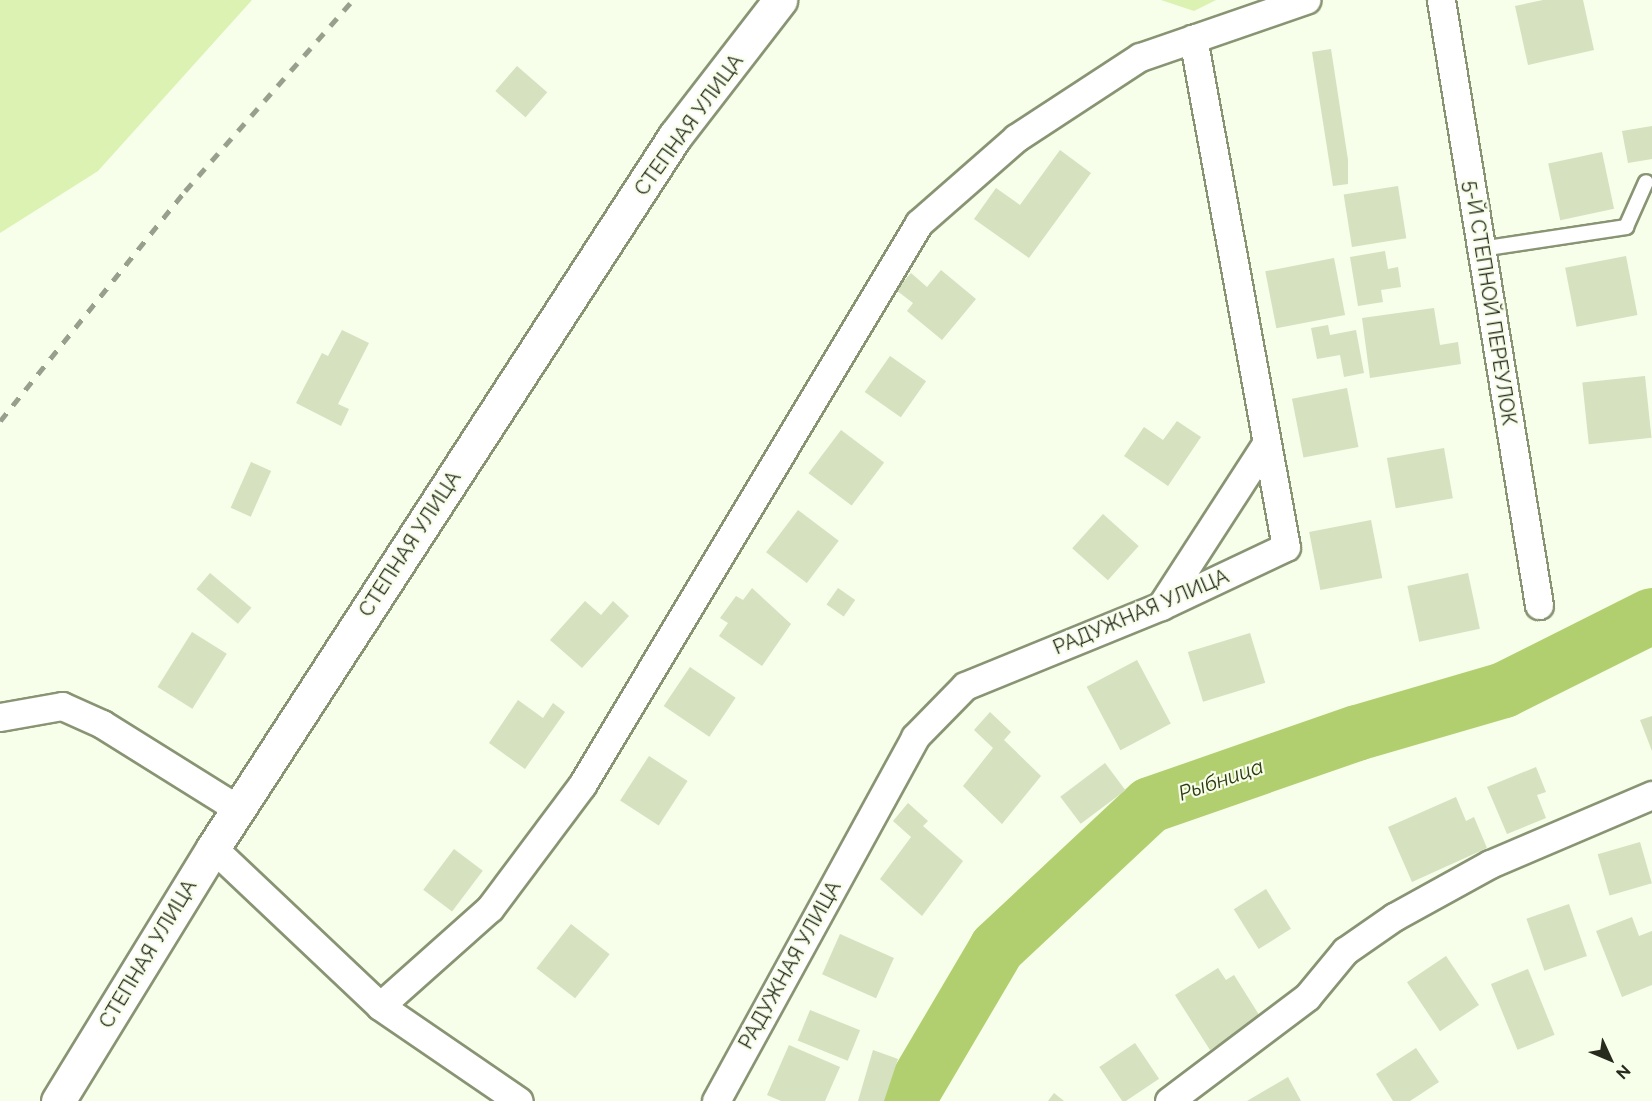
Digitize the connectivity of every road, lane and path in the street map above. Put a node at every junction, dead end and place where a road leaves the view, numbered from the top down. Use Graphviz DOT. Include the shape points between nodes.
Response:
graph roads {
  1 [pos="780,0"];
  2 [pos="1306,0"];
  3 [pos="1441,0"];
  4 [pos="1193,38"];
  5 [pos="1646,182"];
  6 [pos="1481,249"];
  7 [pos="1265,445"];
  8 [pos="1539,605"];
  9 [pos="1161,606"];
  10 [pos="0,717"];
  11 [pos="1652,795"];
  12 [pos="238,809"];
  13 [pos="213,848"];
  14 [pos="380,1006"];
  15 [pos="58,1101"];
  16 [pos="519,1101"];
  17 [pos="716,1101"];
  18 [pos="1169,1101"];
  1 -- 12 [label="main road, СТЕПНАЯ УЛИЦА" via="675,135"];
  2 -- 4 [label="street"];
  3 -- 6 [label="street, 5-Й СТЕПНОЙ ПЕРЕУЛОК"];
  4 -- 7 [label="street, РАДУЖНАЯ УЛИЦА"];
  4 -- 14 [label="street" via="1140,57 1016,138 919,223 582,785 490,908"];
  5 -- 6 [label="lane" via="1626,227"];
  6 -- 8 [label="street, 5-Й СТЕПНОЙ ПЕРЕУЛОК"];
  7 -- 9 [label="street"];
  7 -- 9 [label="street, РАДУЖНАЯ УЛИЦА" via="1286,547"];
  9 -- 17 [label="street, РАДУЖНАЯ УЛИЦА" via="965,686 915,736"];
  10 -- 12 [label="street" via="62,706 102,723"];
  11 -- 18 [label="street" via="1490,864 1394,917 1345,951 1307,997"];
  12 -- 13 [label="main road, СТЕПНАЯ УЛИЦА"];
  13 -- 14 [label="street"];
  13 -- 15 [label="main road, СТЕПНАЯ УЛИЦА"];
  14 -- 16 [label="street"];
}
